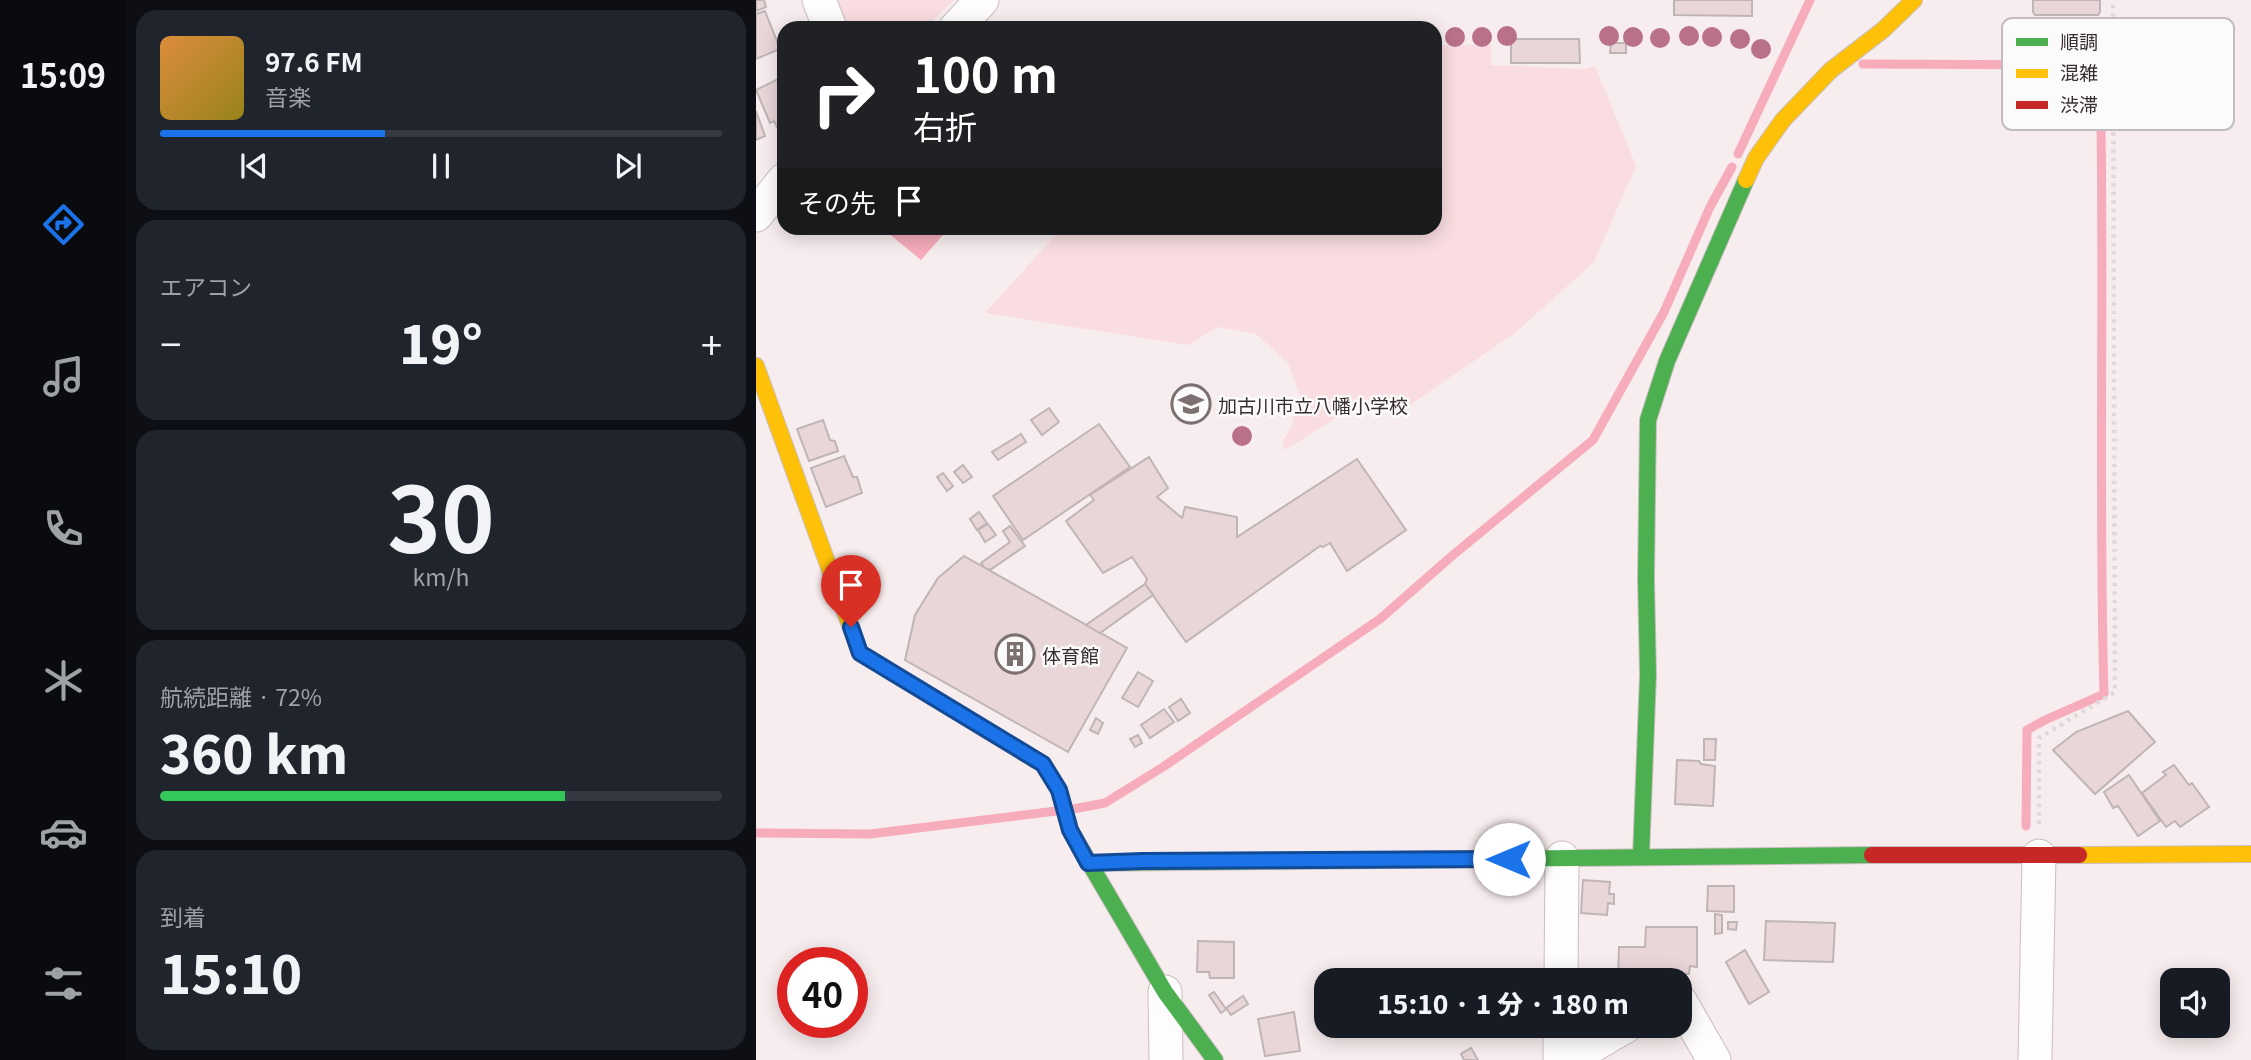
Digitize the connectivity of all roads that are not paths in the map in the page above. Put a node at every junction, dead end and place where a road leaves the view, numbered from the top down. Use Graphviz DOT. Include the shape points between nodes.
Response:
graph roads {
  1 [pos="819,0"];
  2 [pos="982,0"];
  3 [pos="1914,0"];
  4 [pos="827,21"];
  5 [pos="962,21"];
  6 [pos="774,177"];
  7 [pos="756,215"];
  8 [pos="756,366"];
  9 [pos="2251,854"];
  10 [pos="1641,856"];
  11 [pos="2039,856"];
  12 [pos="1562,858"];
  13 [pos="1088,863"];
  14 [pos="1561,968"];
  15 [pos="1165,992"];
  16 [pos="1692,1022"];
  17 [pos="1560,1038"];
  18 [pos="1606,1038"];
  19 [pos="1166,1060"];
  20 [pos="1216,1060"];
  21 [pos="1560,1060"];
  22 [pos="1568,1060"];
  23 [pos="1714,1060"];
  24 [pos="2035,1060"];
  1 -- 4 [label="street"];
  2 -- 5 [label="street"];
  3 -- 10 [label="street" via="1831,70 1783,120 1756,158 1667,361 1648,420 1648,675"];
  6 -- 7 [label="street"];
  8 -- 13 [label="street" via="860,653 1043,764 1059,790 1070,830"];
  9 -- 11 [label="street"];
  10 -- 11 [label="street"];
  10 -- 12 [label="street"];
  11 -- 24 [label="street"];
  12 -- 13 [label="street"];
  12 -- 14 [label="street"];
  13 -- 15 [label="street"];
  15 -- 19 [label="street"];
  15 -- 20 [label="street"];
  16 -- 23 [label="street"];
  17 -- 21 [label="street"];
  18 -- 22 [label="street"];
}
